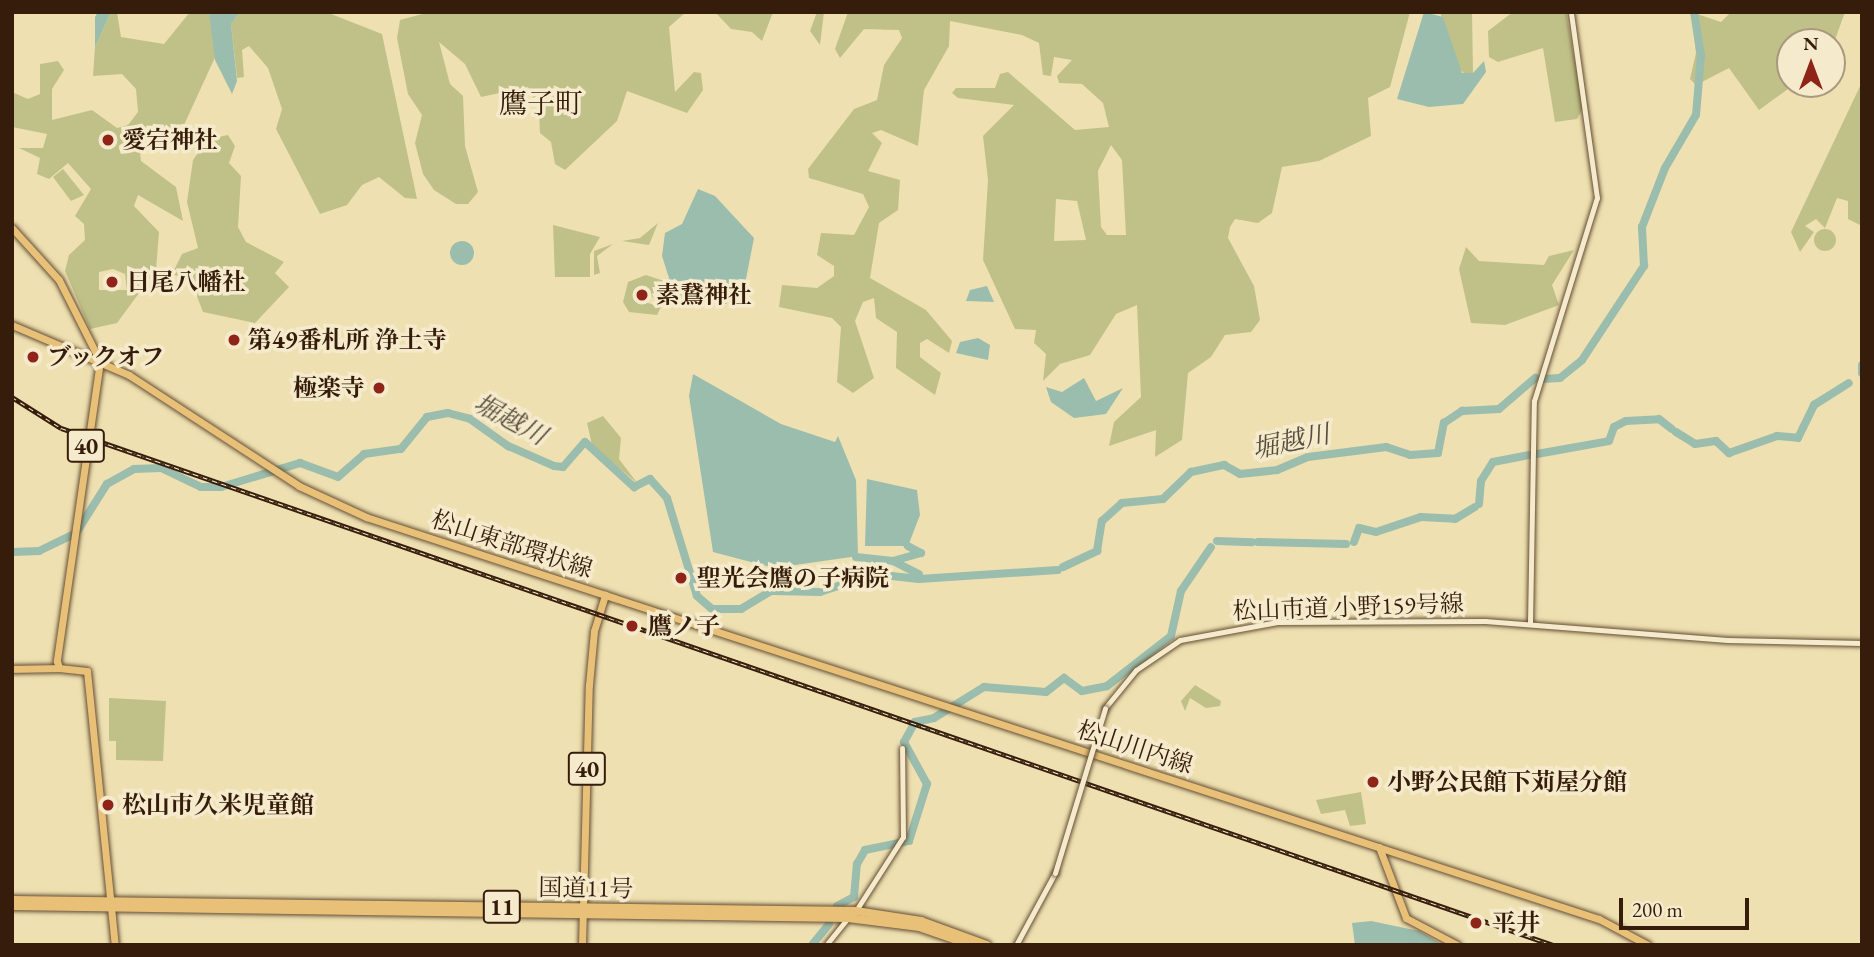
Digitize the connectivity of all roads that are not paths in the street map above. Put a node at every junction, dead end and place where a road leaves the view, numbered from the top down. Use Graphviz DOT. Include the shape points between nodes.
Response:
graph roads {
  1 [pos="1571,12"];
  2 [pos="12,228"];
  3 [pos="12,325"];
  4 [pos="100,361"];
  5 [pos="605,595"];
  6 [pos="1530,623"];
  7 [pos="1862,643"];
  8 [pos="59,668"];
  9 [pos="12,669"];
  10 [pos="902,748"];
  11 [pos="1379,847"];
  12 [pos="12,900"];
  13 [pos="110,905"];
  14 [pos="12,906"];
  15 [pos="583,911"];
  16 [pos="856,911"];
  17 [pos="848,918"];
  18 [pos="115,945"];
  19 [pos="582,945"];
  20 [pos="826,945"];
  21 [pos="971,945"];
  22 [pos="987,945"];
  23 [pos="1016,945"];
  24 [pos="1457,945"];
  25 [pos="1648,945"];
  1 -- 6 [label="street" via="1597,198 1534,401"];
  2 -- 4 [label="main road" via="54,272"];
  3 -- 4 [label="main road"];
  4 -- 5 [label="main road, 松山東部環状線" via="274,469 366,517"];
  4 -- 8 [label="main road, 40" via="57,636"];
  5 -- 11 [label="main road, 松山川内線"];
  5 -- 15 [label="main road, 松山東部環状線 / 40" via="593,637"];
  6 -- 7 [label="street, 松山市道 小野159号線"];
  6 -- 23 [label="street, 松山市道 小野159号線, bridge" via="1316,620 1212,630 1150,658 1105,708 1055,873"];
  8 -- 9 [label="main road"];
  8 -- 13 [label="main road" via="87,671"];
  10 -- 16 [label="street" via="901,843"];
  11 -- 24 [label="main road" via="1406,918"];
  11 -- 25 [label="main road, 松山川内線" via="1599,919"];
  12 -- 13 [label="highway, 国道11号 / 11"];
  13 -- 14 [label="highway, 国道11号 / 11"];
  13 -- 15 [label="highway, 国道11号 / 11"];
  13 -- 18 [label="main road"];
  15 -- 16 [label="highway, 国道11号 / 11"];
  15 -- 17 [label="highway, 国道11号 / 11"];
  15 -- 19 [label="main road, 松山東部環状線 / 40"];
  16 -- 17 [label="street"];
  16 -- 22 [label="highway, 国道11号 / 11" via="921,921"];
  17 -- 20 [label="street"];
  17 -- 21 [label="highway, 国道11号 / 11" via="911,925"];
}
